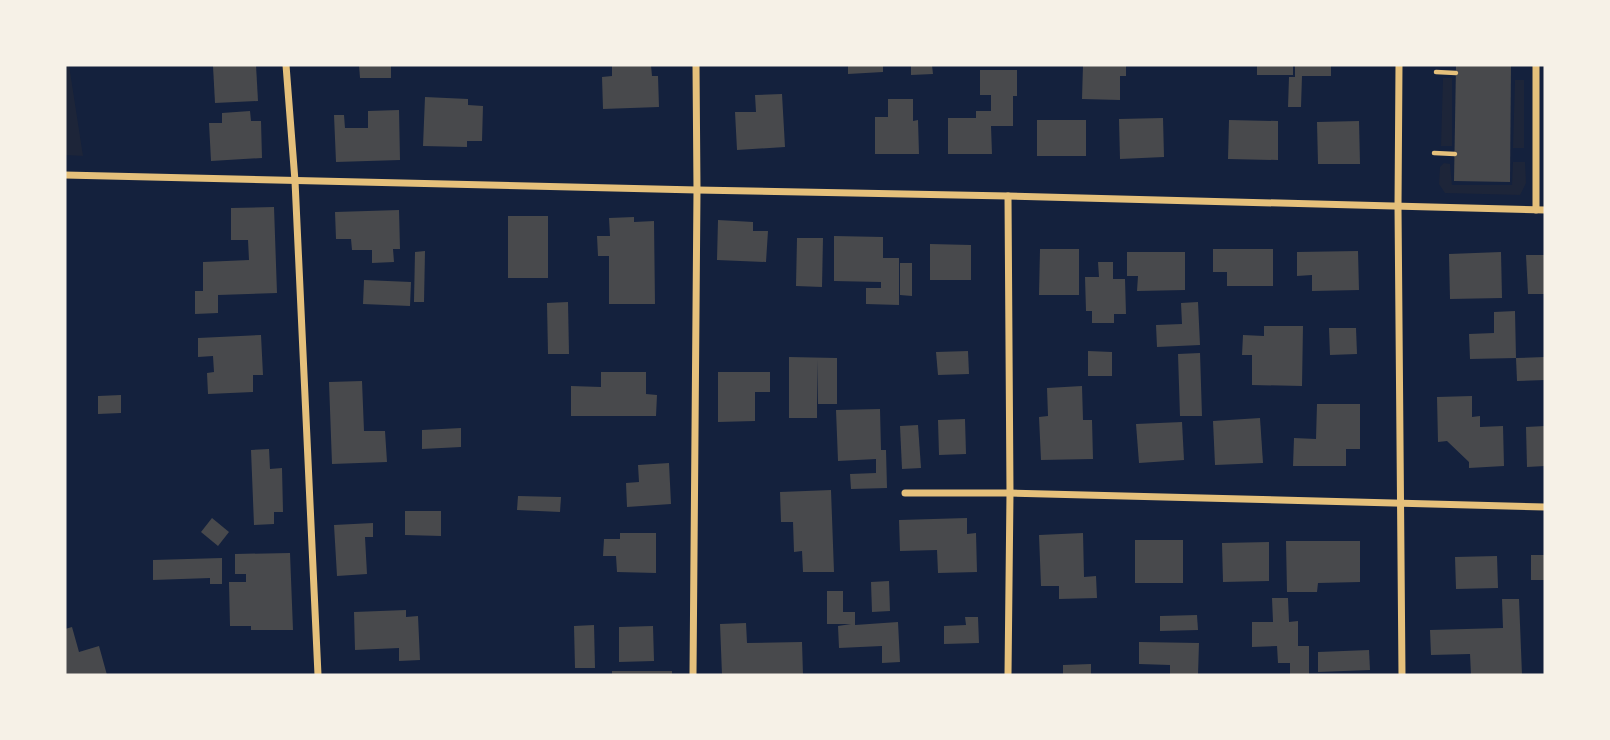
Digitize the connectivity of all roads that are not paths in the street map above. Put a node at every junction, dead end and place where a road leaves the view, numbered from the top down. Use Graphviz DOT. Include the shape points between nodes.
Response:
graph roads {
  1 [pos="286,65"];
  2 [pos="696,65"];
  3 [pos="1399,65"];
  4 [pos="1536,65"];
  5 [pos="65,175"];
  6 [pos="295,181"];
  7 [pos="697,190"];
  8 [pos="1008,196"];
  9 [pos="1398,206"];
  10 [pos="1536,210"];
  11 [pos="1545,210"];
  12 [pos="905,493"];
  13 [pos="1010,494"];
  14 [pos="1401,503"];
  15 [pos="1545,507"];
  16 [pos="318,675"];
  17 [pos="693,675"];
  18 [pos="1008,675"];
  19 [pos="1402,675"];
  1 -- 6 [label="street"];
  2 -- 7 [label="street"];
  3 -- 9 [label="street"];
  4 -- 10 [label="street"];
  5 -- 6 [label="street"];
  6 -- 7 [label="street"];
  6 -- 16 [label="street"];
  7 -- 8 [label="street"];
  7 -- 17 [label="street"];
  8 -- 9 [label="street"];
  8 -- 13 [label="street"];
  9 -- 10 [label="street"];
  9 -- 14 [label="street"];
  10 -- 11 [label="street"];
  12 -- 13 [label="street"];
  13 -- 14 [label="street"];
  13 -- 18 [label="street"];
  14 -- 15 [label="street"];
  14 -- 19 [label="street"];
}
